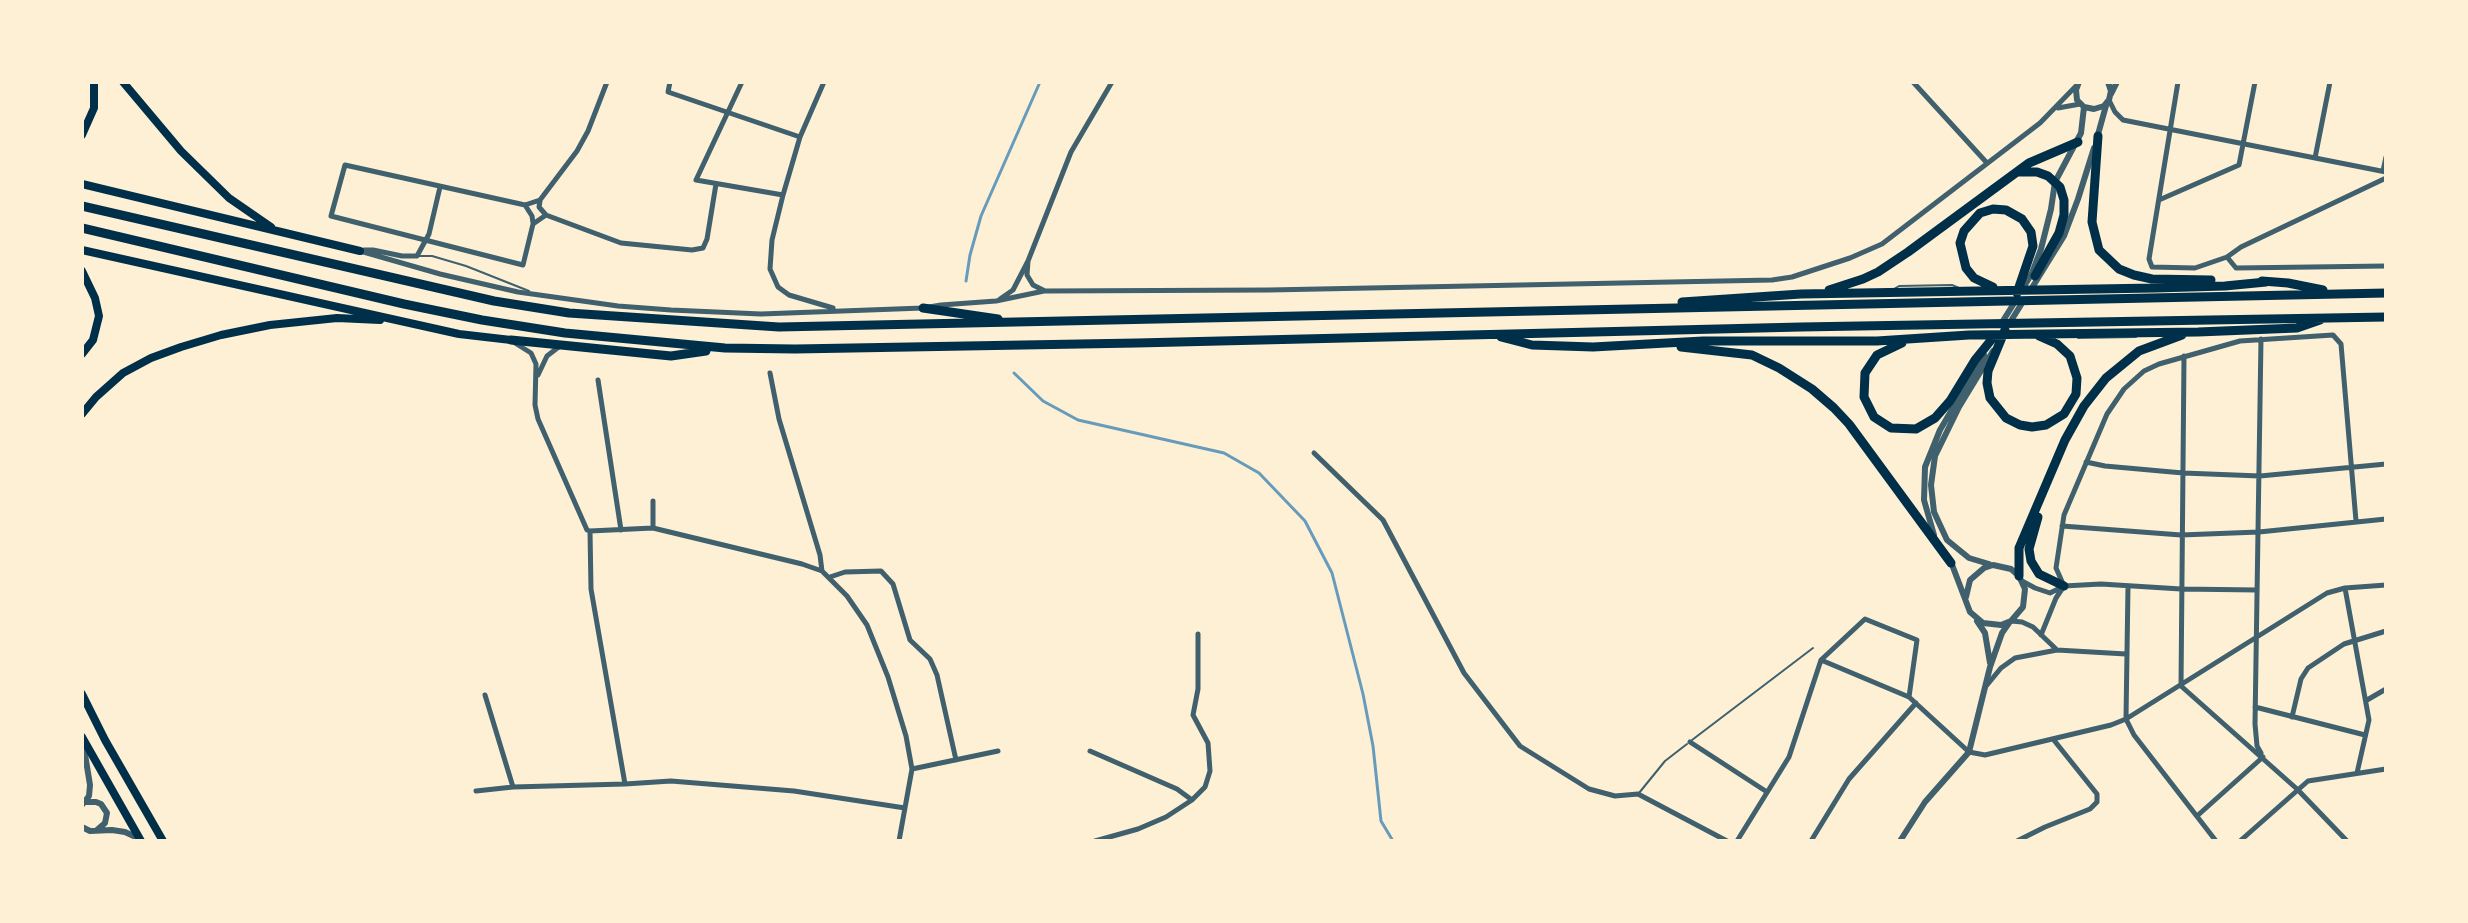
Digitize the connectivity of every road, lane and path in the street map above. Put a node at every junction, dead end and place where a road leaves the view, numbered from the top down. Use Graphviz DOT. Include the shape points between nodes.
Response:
graph roads {
  1 [pos="94,82"];
  2 [pos="123,82"];
  3 [pos="607,82"];
  4 [pos="670,82"];
  5 [pos="742,82"];
  6 [pos="824,82"];
  7 [pos="1112,82"];
  8 [pos="1913,82"];
  9 [pos="2108,82"];
  10 [pos="2117,82"];
  11 [pos="2178,82"];
  12 [pos="2255,82"];
  13 [pos="2330,82"];
  14 [pos="2078,84"];
  15 [pos="2109,99"];
  16 [pos="2082,105"];
  17 [pos="2054,110"];
  18 [pos="727,113"];
  19 [pos="2170,129"];
  20 [pos="82,135"];
  21 [pos="2098,136"];
  22 [pos="800,137"];
  23 [pos="2078,142"];
  24 [pos="2243,145"];
  25 [pos="2386,157"];
  26 [pos="2315,158"];
  27 [pos="1987,163"];
  28 [pos="2385,171"];
  29 [pos="2017,172"];
  30 [pos="2386,178"];
  31 [pos="2055,182"];
  32 [pos="82,184"];
  33 [pos="716,184"];
  34 [pos="440,187"];
  35 [pos="783,195"];
  36 [pos="540,200"];
  37 [pos="2159,200"];
  38 [pos="525,205"];
  39 [pos="82,206"];
  40 [pos="546,215"];
  41 [pos="533,224"];
  42 [pos="82,228"];
  43 [pos="275,230"];
  44 [pos="427,241"];
  45 [pos="82,250"];
  46 [pos="360,251"];
  47 [pos="417,256"];
  48 [pos="2227,257"];
  49 [pos="1028,261"];
  50 [pos="2386,266"];
  51 [pos="82,271"];
  52 [pos="2033,274"];
  53 [pos="2266,282"];
  54 [pos="2004,290"];
  55 [pos="1045,291"];
  56 [pos="2386,293"];
  57 [pos="1801,294"];
  58 [pos="2342,294"];
  59 [pos="542,296"];
  60 [pos="996,301"];
  61 [pos="923,308"];
  62 [pos="1644,308"];
  63 [pos="2015,308"];
  64 [pos="838,310"];
  65 [pos="2328,317"];
  66 [pos="2386,317"];
  67 [pos="405,322"];
  68 [pos="1025,323"];
  69 [pos="2005,330"];
  70 [pos="2198,332"];
  71 [pos="2036,334"];
  72 [pos="1490,335"];
  73 [pos="1992,339"];
  74 [pos="2261,339"];
  75 [pos="511,340"];
  76 [pos="1910,340"];
  77 [pos="562,345"];
  78 [pos="1646,345"];
  79 [pos="725,348"];
  80 [pos="82,354"];
  81 [pos="2184,356"];
  82 [pos="1985,359"];
  83 [pos="770,373"];
  84 [pos="598,380"];
  85 [pos="536,384"];
  86 [pos="82,414"];
  87 [pos="1314,453"];
  88 [pos="2086,462"];
  89 [pos="2386,464"];
  90 [pos="2351,467"];
  91 [pos="2183,473"];
  92 [pos="2260,476"];
  93 [pos="2045,484"];
  94 [pos="653,501"];
  95 [pos="2386,519"];
  96 [pos="2356,521"];
  97 [pos="2062,526"];
  98 [pos="653,528"];
  99 [pos="621,530"];
  100 [pos="590,531"];
  101 [pos="2259,532"];
  102 [pos="2181,535"];
  103 [pos="1951,563"];
  104 [pos="1993,565"];
  105 [pos="822,571"];
  106 [pos="830,577"];
  107 [pos="2020,578"];
  108 [pos="2386,585"];
  109 [pos="2064,586"];
  110 [pos="2128,586"];
  111 [pos="2345,588"];
  112 [pos="2181,589"];
  113 [pos="2257,590"];
  114 [pos="1966,597"];
  115 [pos="1975,618"];
  116 [pos="2011,622"];
  117 [pos="2386,631"];
  118 [pos="1198,634"];
  119 [pos="2041,635"];
  120 [pos="2257,638"];
  121 [pos="2355,641"];
  122 [pos="1813,648"];
  123 [pos="2057,650"];
  124 [pos="2126,654"];
  125 [pos="1821,660"];
  126 [pos="1990,667"];
  127 [pos="1986,686"];
  128 [pos="2181,686"];
  129 [pos="2386,689"];
  130 [pos="82,694"];
  131 [pos="485,695"];
  132 [pos="1909,697"];
  133 [pos="2367,700"];
  134 [pos="1916,703"];
  135 [pos="2255,707"];
  136 [pos="2292,717"];
  137 [pos="2126,719"];
  138 [pos="2365,735"];
  139 [pos="2255,736"];
  140 [pos="82,738"];
  141 [pos="2053,739"];
  142 [pos="2241,739"];
  143 [pos="1690,742"];
  144 [pos="998,751"];
  145 [pos="1090,751"];
  146 [pos="1969,752"];
  147 [pos="2263,757"];
  148 [pos="956,760"];
  149 [pos="912,769"];
  150 [pos="2386,769"];
  151 [pos="2357,773"];
  152 [pos="625,784"];
  153 [pos="513,787"];
  154 [pos="2297,789"];
  155 [pos="476,791"];
  156 [pos="1767,792"];
  157 [pos="1638,794"];
  158 [pos="1192,800"];
  159 [pos="84,804"];
  160 [pos="905,808"];
  161 [pos="2197,816"];
  162 [pos="82,827"];
  163 [pos="97,830"];
  164 [pos="141,840"];
  165 [pos="163,841"];
  166 [pos="899,841"];
  167 [pos="1095,841"];
  168 [pos="1727,841"];
  169 [pos="1737,841"];
  170 [pos="1811,841"];
  171 [pos="1900,841"];
  172 [pos="2017,841"];
  173 [pos="2216,841"];
  174 [pos="2240,841"];
  175 [pos="2347,841"];
  1 -- 20 [label="main road" via="94,108"];
  2 -- 43 [label="main road" via="229,198"];
  3 -- 36 [label="street" via="577,151"];
  4 -- 18 [label="street" via="668,92"];
  5 -- 18 [label="street"];
  6 -- 22 [label="street"];
  7 -- 49 [label="street" via="1071,152"];
  8 -- 27 [label="street"];
  9 -- 15 [label="street"];
  10 -- 15 [label="street"];
  11 -- 19 [label="street"];
  12 -- 24 [label="street"];
  13 -- 26 [label="street"];
  14 -- 16 [label="street" via="2076,95"];
  14 -- 17 [label="street"];
  15 -- 16 [label="street" via="2099,108"];
  15 -- 19 [label="street" via="2123,120"];
  15 -- 21 [label="street"];
  16 -- 17 [label="street"];
  16 -- 23 [label="street"];
  17 -- 27 [label="street"];
  18 -- 22 [label="street"];
  18 -- 33 [label="street" via="696,180"];
  19 -- 24 [label="street"];
  19 -- 37 [label="street"];
  21 -- 52 [label="street" via="2064,236"];
  21 -- 53 [label="highway" via="2092,222 2107,260 2152,279"];
  22 -- 35 [label="street"];
  23 -- 29 [label="highway" via="2038,157"];
  23 -- 31 [label="street"];
  24 -- 26 [label="street"];
  24 -- 37 [label="street" via="2239,165"];
  25 -- 28 [label="street"];
  26 -- 28 [label="street"];
  27 -- 55 [label="street" via="1870,251 1772,280"];
  29 -- 31 [label="highway" via="2037,172"];
  29 -- 57 [label="highway" via="1878,272 1835,289"];
  30 -- 48 [label="street"];
  31 -- 52 [label="highway" via="2064,215"];
  32 -- 43 [label="main road"];
  33 -- 35 [label="street"];
  33 -- 40 [label="street" via="703,248 632,245"];
  34 -- 38 [label="street"];
  34 -- 44 [label="street"];
  34 -- 44 [label="street" via="345,165 331,216"];
  35 -- 64 [label="street" via="772,240 773,279 789,295"];
  36 -- 38 [label="street"];
  36 -- 40 [label="street"];
  37 -- 48 [label="street" via="2152,267 2195,268"];
  38 -- 41 [label="street"];
  39 -- 68 [label="highway" via="413,284 569,313 779,327"];
  40 -- 41 [label="street"];
  41 -- 44 [label="street" via="523,265"];
  42 -- 79 [label="highway" via="482,320"];
  43 -- 46 [label="main road"];
  44 -- 47 [label="street"];
  45 -- 67 [label="main road"];
  46 -- 47 [label="street"];
  46 -- 59 [label="street"];
  47 -- 59 [label="lane" via="466,266"];
  48 -- 50 [label="street" via="2236,268"];
  49 -- 55 [label="street" via="1027,275"];
  49 -- 60 [label="street" via="1013,290"];
  51 -- 80 [label="main road" via="99,316 93,340"];
  52 -- 54 [label="highway" via="2031,232 2022,219 2006,210 1980,213 1964,231 1962,257 1974,278"];
  52 -- 63 [label="highway"];
  52 -- 63 [label="street"];
  53 -- 54 [label="highway"];
  53 -- 58 [label="highway"];
  54 -- 57 [label="highway"];
  55 -- 60 [label="street"];
  56 -- 58 [label="highway"];
  57 -- 62 [label="highway"];
  58 -- 62 [label="highway"];
  59 -- 64 [label="street" via="708,312"];
  60 -- 61 [label="street"];
  61 -- 64 [label="street"];
  61 -- 68 [label="highway"];
  62 -- 68 [label="highway"];
  63 -- 69 [label="street"];
  63 -- 73 [label="street"];
  65 -- 66 [label="highway"];
  65 -- 70 [label="highway" via="2297,328"];
  65 -- 72 [label="highway"];
  67 -- 75 [label="main road"];
  67 -- 86 [label="main road" via="337,318 221,335 123,373"];
  69 -- 82 [label="highway"];
  70 -- 71 [label="highway"];
  70 -- 93 [label="highway" via="2139,351 2106,378 2078,418"];
  71 -- 76 [label="highway"];
  71 -- 82 [label="highway" via="2070,356 2077,378 2070,407 2046,425 2020,425 1997,409 1990,398"];
  72 -- 78 [label="highway" via="1532,345"];
  72 -- 79 [label="highway"];
  73 -- 82 [label="highway"];
  74 -- 81 [label="street"];
  74 -- 90 [label="street" via="2333,335 2341,344"];
  74 -- 92 [label="street"];
  75 -- 77 [label="highway"];
  75 -- 85 [label="street" via="531,353"];
  76 -- 78 [label="highway"];
  76 -- 82 [label="highway" via="1877,355 1865,373 1864,397 1874,417 1891,428 1916,429 1935,418"];
  77 -- 79 [label="highway" via="671,356"];
  77 -- 85 [label="street" via="547,356"];
  78 -- 103 [label="highway" via="1752,355 1805,384 1849,424"];
  81 -- 88 [label="street" via="2144,371 2124,389"];
  81 -- 91 [label="street"];
  82 -- 103 [label="street" via="1940,430 1925,467 1924,500 1934,534"];
  82 -- 104 [label="street" via="1935,456 1931,485 1934,512 1947,540 1969,558"];
  83 -- 105 [label="street"];
  84 -- 99 [label="street"];
  85 -- 100 [label="street" via="538,419"];
  87 -- 157 [label="street" via="1383,520 1464,673 1520,746 1589,789 1615,796"];
  88 -- 91 [label="street"];
  88 -- 97 [label="street"];
  89 -- 90 [label="street"];
  90 -- 92 [label="street"];
  90 -- 96 [label="street"];
  91 -- 92 [label="street"];
  91 -- 102 [label="street"];
  92 -- 101 [label="street"];
  93 -- 107 [label="highway" via="2019,548"];
  93 -- 109 [label="highway" via="2031,536 2031,561 2039,574"];
  94 -- 98 [label="street"];
  95 -- 96 [label="street"];
  96 -- 101 [label="street"];
  97 -- 102 [label="street"];
  97 -- 109 [label="street" via="2056,568"];
  98 -- 99 [label="street"];
  98 -- 105 [label="street"];
  99 -- 100 [label="street"];
  100 -- 152 [label="street" via="591,589"];
  101 -- 102 [label="street"];
  101 -- 113 [label="street"];
  102 -- 112 [label="street"];
  103 -- 114 [label="street"];
  104 -- 107 [label="street"];
  104 -- 114 [label="street" via="1970,580"];
  105 -- 106 [label="street"];
  106 -- 148 [label="street" via="881,571 893,584 910,640 930,659 937,675"];
  106 -- 149 [label="street" via="867,625 888,677"];
  107 -- 109 [label="street" via="2050,593"];
  107 -- 116 [label="street" via="2023,607"];
  108 -- 111 [label="street"];
  109 -- 110 [label="street"];
  109 -- 119 [label="street"];
  110 -- 112 [label="street"];
  110 -- 124 [label="street"];
  111 -- 120 [label="street" via="2327,593"];
  111 -- 121 [label="street"];
  112 -- 113 [label="street"];
  112 -- 128 [label="street"];
  113 -- 120 [label="street"];
  114 -- 115 [label="street"];
  115 -- 116 [label="street" via="1992,625"];
  115 -- 126 [label="street" via="1985,633"];
  116 -- 119 [label="street" via="2022,622"];
  116 -- 126 [label="street"];
  117 -- 121 [label="street"];
  118 -- 158 [label="street" via="1193,715 1208,743 1210,771 1205,787"];
  119 -- 123 [label="street"];
  120 -- 128 [label="street"];
  120 -- 135 [label="street"];
  121 -- 133 [label="street"];
  121 -- 136 [label="street" via="2304,672"];
  122 -- 143 [label="lane"];
  123 -- 124 [label="street"];
  123 -- 127 [label="street" via="2015,658"];
  124 -- 137 [label="street"];
  125 -- 132 [label="street"];
  125 -- 132 [label="street" via="1865,619 1917,640"];
  125 -- 156 [label="street" via="1789,757"];
  126 -- 127 [label="street"];
  127 -- 146 [label="street"];
  128 -- 137 [label="street"];
  128 -- 142 [label="street"];
  129 -- 133 [label="street"];
  130 -- 165 [label="main road"];
  131 -- 153 [label="street"];
  132 -- 134 [label="street"];
  133 -- 138 [label="street"];
  134 -- 146 [label="street"];
  134 -- 170 [label="street" via="1849,779"];
  135 -- 136 [label="street"];
  135 -- 139 [label="street"];
  136 -- 138 [label="street"];
  137 -- 141 [label="street"];
  137 -- 161 [label="street"];
  138 -- 151 [label="street"];
  139 -- 142 [label="street"];
  139 -- 147 [label="street"];
  140 -- 159 [label="street" via="90,785"];
  140 -- 164 [label="main road"];
  141 -- 146 [label="street" via="1985,755"];
  141 -- 172 [label="street" via="2097,794 2097,802"];
  142 -- 147 [label="street"];
  143 -- 156 [label="street"];
  143 -- 157 [label="lane" via="1665,761"];
  144 -- 148 [label="street"];
  145 -- 158 [label="street"];
  146 -- 171 [label="street" via="1925,802"];
  147 -- 154 [label="street"];
  147 -- 161 [label="street"];
  148 -- 149 [label="street"];
  149 -- 160 [label="street"];
  150 -- 151 [label="street"];
  151 -- 154 [label="street" via="2308,781"];
  152 -- 153 [label="street"];
  152 -- 160 [label="street" via="671,781 794,791"];
  153 -- 155 [label="street"];
  154 -- 174 [label="street"];
  154 -- 175 [label="street"];
  156 -- 169 [label="street"];
  157 -- 168 [label="street"];
  158 -- 167 [label="street" via="1138,829"];
  159 -- 163 [label="street" via="101,804 107,813"];
  160 -- 166 [label="street"];
  161 -- 173 [label="street"];
  162 -- 163 [label="street"];
  163 -- 164 [label="street" via="125,832"];
}
